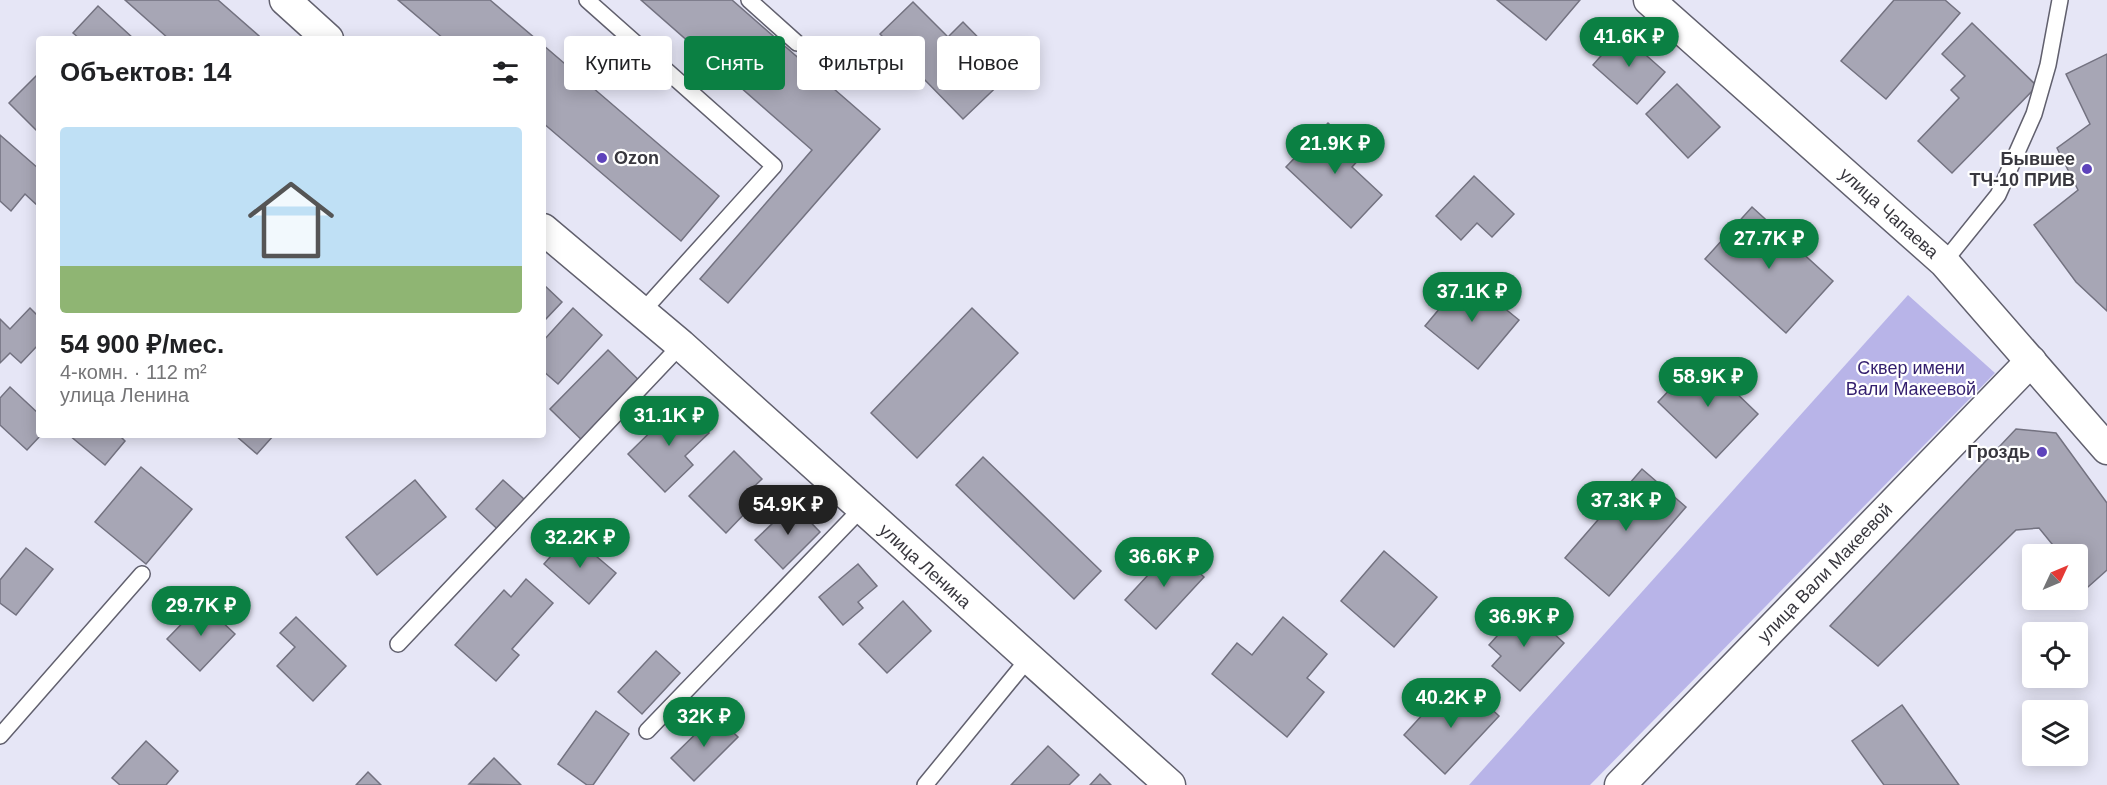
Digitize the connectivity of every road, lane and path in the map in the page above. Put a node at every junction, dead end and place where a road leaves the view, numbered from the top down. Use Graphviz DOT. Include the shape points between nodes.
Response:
graph roads {
  1 [pos="285,0"];
  2 [pos="587,0"];
  3 [pos="749,0"];
  4 [pos="1649,0"];
  5 [pos="2059,1"];
  6 [pos="325,36"];
  7 [pos="797,43"];
  8 [pos="546,232"];
  9 [pos="1944,262"];
  10 [pos="640,313"];
  11 [pos="681,345"];
  12 [pos="2031,361"];
  13 [pos="2105,442"];
  14 [pos="861,508"];
  15 [pos="142,574"];
  16 [pos="398,644"];
  17 [pos="1028,658"];
  18 [pos="647,731"];
  19 [pos="0,736"];
  20 [pos="925,785"];
  21 [pos="1170,785"];
  22 [pos="1620,785"];
  1 -- 6 [label="street"];
  2 -- 10 [label="lane" via="774,166"];
  3 -- 7 [label="lane"];
  4 -- 9 [label="street, улица Чапаева"];
  5 -- 9 [label="lane" via="2034,114 1998,195"];
  8 -- 10 [label="street, улица Ленина"];
  9 -- 12 [label="street, улица Чапаева"];
  10 -- 11 [label="street, улица Ленина"];
  11 -- 14 [label="street, улица Ленина"];
  11 -- 16 [label="lane"];
  12 -- 13 [label="street, улица Чапаева"];
  12 -- 22 [label="street, улица Вали Макеевой"];
  14 -- 17 [label="street, улица Ленина"];
  14 -- 18 [label="lane"];
  15 -- 19 [label="lane"];
  17 -- 20 [label="lane"];
  17 -- 21 [label="street, улица Ленина"];
}
